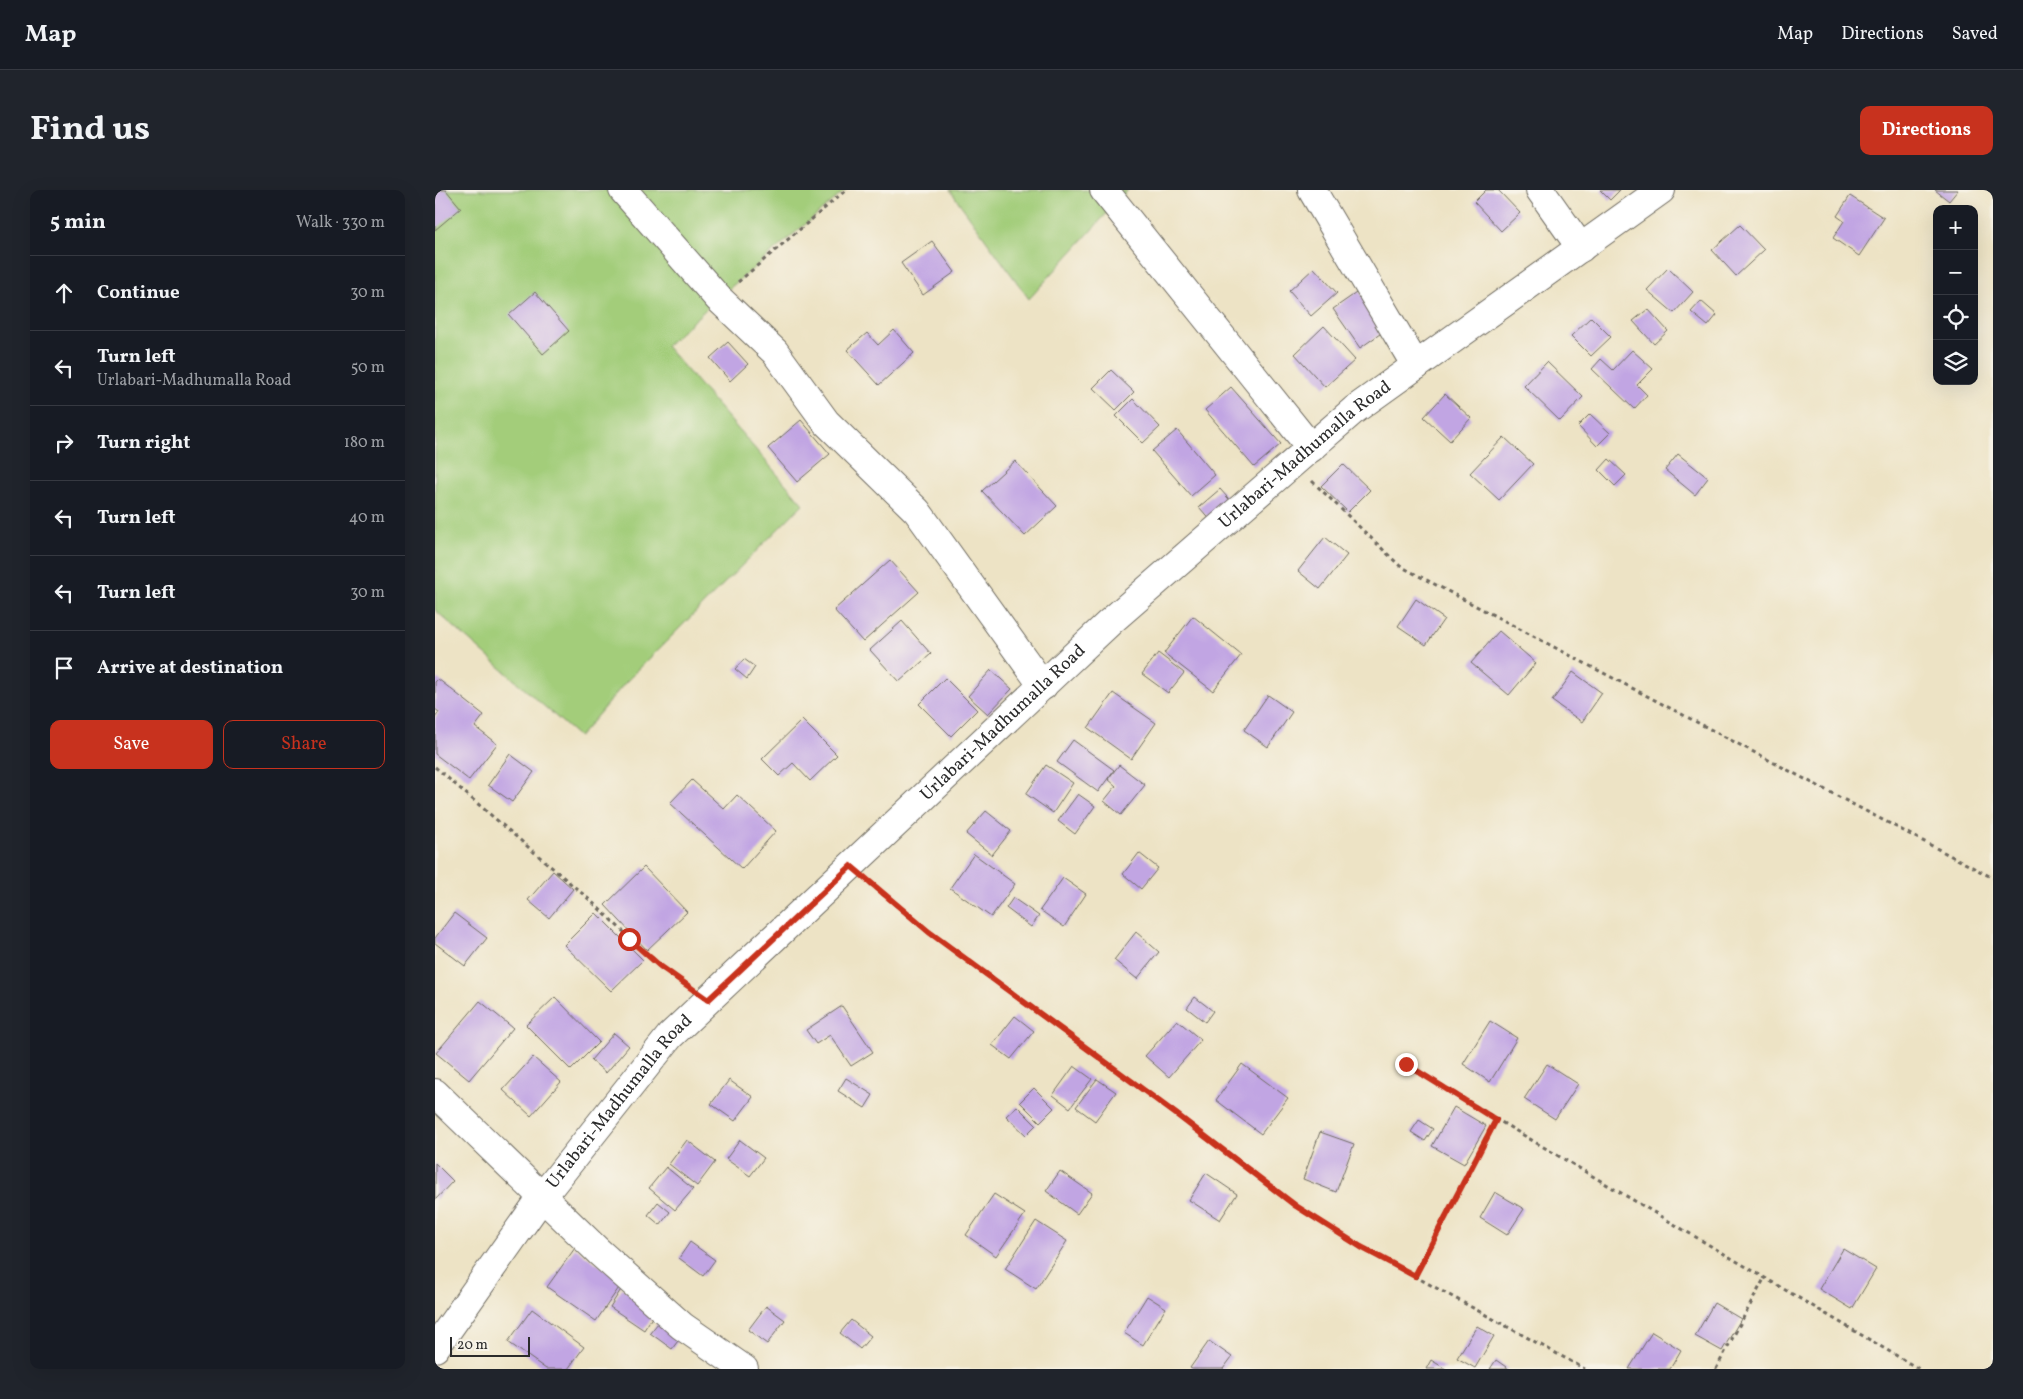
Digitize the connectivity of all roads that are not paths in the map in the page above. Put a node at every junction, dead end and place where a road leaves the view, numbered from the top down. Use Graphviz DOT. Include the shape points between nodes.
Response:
graph roads {
  1 [pos="623,190"];
  2 [pos="1104,190"];
  3 [pos="1312,190"];
  4 [pos="1539,190"];
  5 [pos="1661,190"];
  6 [pos="1581,248"];
  7 [pos="1416,366"];
  8 [pos="1302,456"];
  9 [pos="1043,686"];
  10 [pos="435,1093"];
  11 [pos="542,1197"];
  12 [pos="435,1348"];
  13 [pos="744,1369"];
  1 -- 9 [label="main road" via="718,298 775,352 826,422 917,511"];
  2 -- 8 [label="main road"];
  3 -- 7 [label="main road"];
  4 -- 6 [label="main road"];
  5 -- 6 [label="main road, Urlabari-Madhumalla Road"];
  6 -- 7 [label="main road, Urlabari-Madhumalla Road"];
  7 -- 8 [label="main road, Urlabari-Madhumalla Road" via="1354,410"];
  8 -- 9 [label="main road, Urlabari-Madhumalla Road" via="1110,622"];
  9 -- 11 [label="main road, Urlabari-Madhumalla Road" via="669,1036"];
  10 -- 11 [label="main road"];
  11 -- 12 [label="main road, Urlabari-Madhumalla Road"];
  11 -- 13 [label="main road" via="683,1326"];
}
